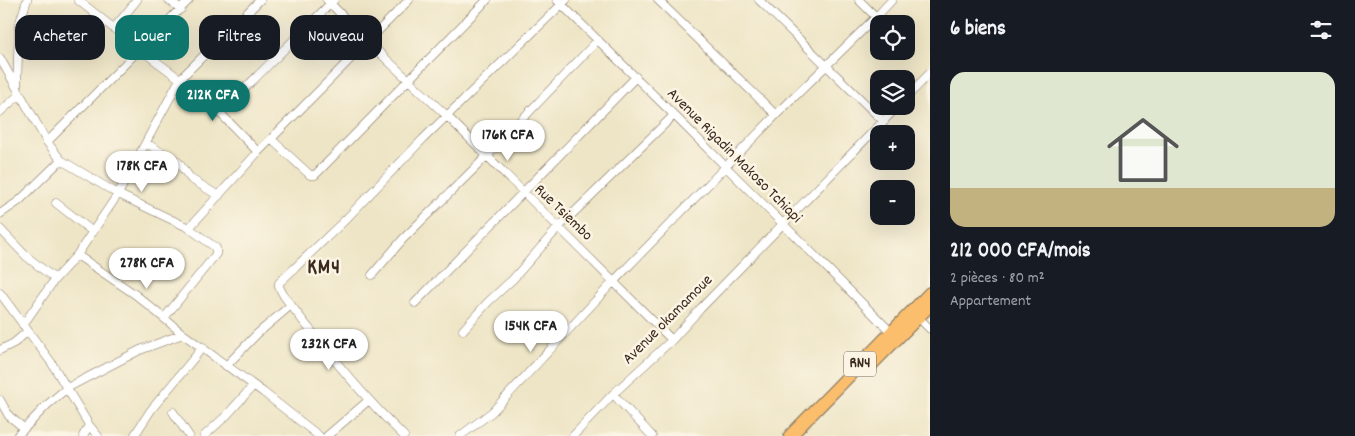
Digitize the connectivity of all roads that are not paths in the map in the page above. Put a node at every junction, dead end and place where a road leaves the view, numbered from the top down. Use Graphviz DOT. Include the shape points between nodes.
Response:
graph roads {
  1 [pos="26,0"];
  2 [pos="78,0"];
  3 [pos="137,0"];
  4 [pos="169,0"];
  5 [pos="189,0"];
  6 [pos="260,0"];
  7 [pos="409,0"];
  8 [pos="487,0"];
  9 [pos="658,0"];
  10 [pos="759,0"];
  11 [pos="859,0"];
  12 [pos="892,0"];
  13 [pos="331,1"];
  14 [pos="561,1"];
  15 [pos="181,9"];
  16 [pos="175,15"];
  17 [pos="344,15"];
  18 [pos="874,15"];
  19 [pos="878,15"];
  20 [pos="870,23"];
  21 [pos="114,28"];
  22 [pos="382,28"];
  23 [pos="598,40"];
  24 [pos="382,55"];
  25 [pos="0,58"];
  26 [pos="131,60"];
  27 [pos="154,60"];
  28 [pos="350,60"];
  29 [pos="827,65"];
  30 [pos="930,73"];
  31 [pos="636,77"];
  32 [pos="180,79"];
  33 [pos="409,81"];
  34 [pos="915,89"];
  35 [pos="18,91"];
  36 [pos="0,112"];
  37 [pos="220,113"];
  38 [pos="674,115"];
  39 [pos="776,115"];
  40 [pos="890,115"];
  41 [pos="448,117"];
  42 [pos="884,122"];
  43 [pos="272,139"];
  44 [pos="46,142"];
  45 [pos="146,144"];
  46 [pos="258,152"];
  47 [pos="487,156"];
  48 [pos="61,160"];
  49 [pos="726,167"];
  50 [pos="522,193"];
  51 [pos="118,194"];
  52 [pos="219,196"];
  53 [pos="56,203"];
  54 [pos="0,214"];
  55 [pos="783,224"];
  56 [pos="190,228"];
  57 [pos="558,228"];
  58 [pos="0,230"];
  59 [pos="93,232"];
  60 [pos="77,255"];
  61 [pos="372,275"];
  62 [pos="54,279"];
  63 [pos="613,282"];
  64 [pos="0,292"];
  65 [pos="930,293"];
  66 [pos="415,303"];
  67 [pos="290,305"];
  68 [pos="930,305"];
  69 [pos="165,317"];
  70 [pos="918,317"];
  71 [pos="25,328"];
  72 [pos="930,329"];
  73 [pos="463,330"];
  74 [pos="183,334"];
  75 [pos="894,335"];
  76 [pos="672,340"];
  77 [pos="203,347"];
  78 [pos="0,350"];
  79 [pos="226,366"];
  80 [pos="253,386"];
  81 [pos="67,388"];
  82 [pos="613,394"];
  83 [pos="0,400"];
  84 [pos="369,400"];
  85 [pos="173,412"];
  86 [pos="89,424"];
  87 [pos="24,428"];
  88 [pos="17,436"];
  89 [pos="83,436"];
  90 [pos="98,436"];
  91 [pos="134,436"];
  92 [pos="190,436"];
  93 [pos="204,436"];
  94 [pos="318,436"];
  95 [pos="327,436"];
  96 [pos="404,436"];
  97 [pos="460,436"];
  98 [pos="573,436"];
  99 [pos="652,436"];
  100 [pos="790,436"];
  101 [pos="802,436"];
  1 -- 35 [label="street" via="19,25"];
  2 -- 21 [label="street"];
  3 -- 21 [label="street"];
  4 -- 15 [label="street"];
  5 -- 15 [label="street"];
  6 -- 32 [label="street"];
  7 -- 22 [label="street"];
  8 -- 33 [label="street"];
  9 -- 39 [label="street"];
  10 -- 29 [label="street"];
  11 -- 18 [label="street"];
  12 -- 19 [label="street"];
  13 -- 17 [label="street, Rue Tsiembo"];
  13 -- 37 [label="street"];
  14 -- 23 [label="street, Avenue Rigadin Makoso Tchiapi"];
  14 -- 41 [label="street"];
  15 -- 16 [label="street"];
  20 -- 29 [label="street"];
  23 -- 31 [label="street, Avenue Rigadin Makoso Tchiapi"];
  23 -- 47 [label="street"];
  24 -- 33 [label="street, Rue Tsiembo"];
  25 -- 35 [label="street"];
  26 -- 44 [label="street"];
  27 -- 32 [label="street"];
  28 -- 43 [label="street"];
  29 -- 39 [label="street"];
  29 -- 42 [label="street"];
  30 -- 34 [label="street"];
  31 -- 38 [label="street, Avenue Rigadin Makoso Tchiapi"];
  31 -- 50 [label="street"];
  32 -- 37 [label="street"];
  32 -- 45 [label="street"];
  33 -- 41 [label="street, Rue Tsiembo"];
  33 -- 43 [label="street" via="315,175 310,175"];
  35 -- 36 [label="street"];
  35 -- 44 [label="street"];
  37 -- 46 [label="street"];
  38 -- 49 [label="street, Avenue Rigadin Makoso Tchiapi"];
  38 -- 57 [label="street"];
  39 -- 49 [label="street"];
  40 -- 42 [label="street, Avenue okamamoue"];
  41 -- 47 [label="street, Rue Tsiembo"];
  41 -- 67 [label="street" via="282,279 279,287"];
  42 -- 55 [label="street, Avenue okamamoue"];
  43 -- 46 [label="street"];
  44 -- 48 [label="street"];
  45 -- 51 [label="street"];
  45 -- 52 [label="street" via="178,162 191,179"];
  46 -- 52 [label="street"];
  47 -- 50 [label="street, Rue Tsiembo"];
  47 -- 61 [label="street" via="403,239"];
  48 -- 51 [label="street"];
  48 -- 54 [label="street" via="19,201"];
  49 -- 55 [label="street, Avenue Rigadin Makoso Tchiapi"];
  49 -- 63 [label="street"];
  50 -- 57 [label="street, Rue Tsiembo"];
  50 -- 66 [label="street"];
  51 -- 56 [label="street"];
  51 -- 59 [label="street"];
  52 -- 56 [label="street"];
  53 -- 59 [label="street"];
  55 -- 75 [label="street, Avenue Rigadin Makoso Tchiapi"];
  55 -- 76 [label="street, Avenue okamamoue"];
  56 -- 69 [label="street" via="212,244 217,252"];
  57 -- 63 [label="street, Rue Tsiembo"];
  57 -- 73 [label="street"];
  58 -- 62 [label="street"];
  59 -- 60 [label="street"];
  60 -- 62 [label="street"];
  60 -- 69 [label="street"];
  62 -- 71 [label="street"];
  63 -- 76 [label="street, Rue Tsiembo"];
  63 -- 97 [label="street" via="492,412"];
  64 -- 71 [label="street"];
  65 -- 75 [label="highway, RN4"];
  67 -- 79 [label="street"];
  67 -- 84 [label="street"];
  68 -- 70 [label="highway, RN4"];
  69 -- 74 [label="street"];
  70 -- 72 [label="street"];
  70 -- 75 [label="highway, RN4"];
  71 -- 78 [label="street" via="14,343"];
  71 -- 81 [label="street"];
  74 -- 77 [label="street"];
  74 -- 81 [label="street" via="140,350"];
  75 -- 100 [label="highway, RN4"];
  75 -- 101 [label="highway, RN4"];
  76 -- 82 [label="street, Avenue okamamoue"];
  77 -- 79 [label="street"];
  77 -- 91 [label="street"];
  79 -- 80 [label="street"];
  80 -- 93 [label="street"];
  80 -- 94 [label="street"];
  81 -- 86 [label="street"];
  81 -- 87 [label="street"];
  82 -- 98 [label="street, Avenue okamamoue"];
  82 -- 99 [label="street"];
  83 -- 87 [label="street" via="9,416"];
  84 -- 95 [label="street"];
  84 -- 96 [label="street"];
  85 -- 92 [label="street"];
  86 -- 89 [label="street"];
  86 -- 90 [label="street"];
  87 -- 88 [label="street"];
}
